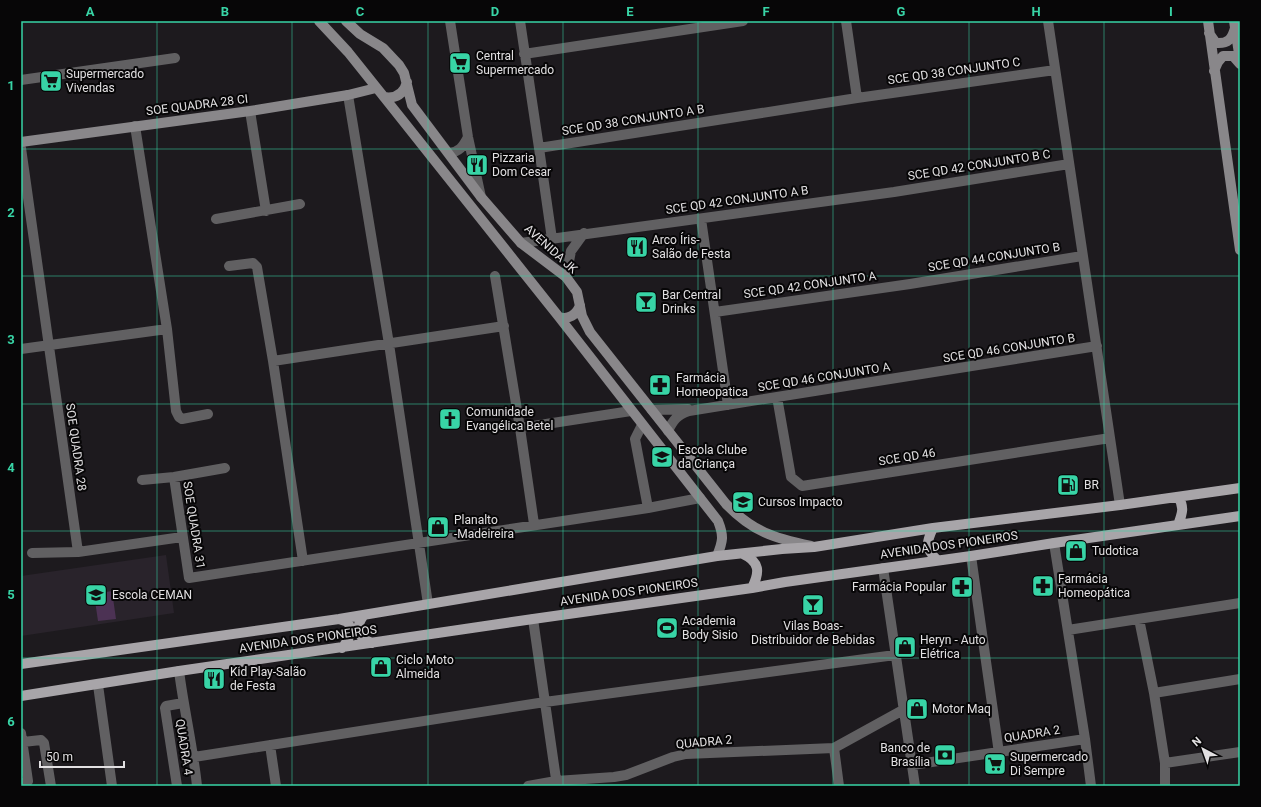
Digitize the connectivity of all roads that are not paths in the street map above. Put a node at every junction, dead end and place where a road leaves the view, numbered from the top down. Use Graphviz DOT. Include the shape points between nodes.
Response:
graph roads {
  1 [pos="319,21"];
  2 [pos="346,21"];
  3 [pos="450,21"];
  4 [pos="520,21"];
  5 [pos="743,21"];
  6 [pos="846,21"];
  7 [pos="1048,21"];
  8 [pos="1208,21"];
  9 [pos="1234,25"];
  10 [pos="1209,33"];
  11 [pos="524,54"];
  12 [pos="175,58"];
  13 [pos="1240,60"];
  14 [pos="1240,64"];
  15 [pos="1055,70"];
  16 [pos="1214,71"];
  17 [pos="21,80"];
  18 [pos="407,82"];
  19 [pos="376,88"];
  20 [pos="348,95"];
  21 [pos="384,97"];
  22 [pos="857,98"];
  23 [pos="250,111"];
  24 [pos="135,126"];
  25 [pos="468,138"];
  26 [pos="21,142"];
  27 [pos="21,148"];
  28 [pos="539,148"];
  29 [pos="448,153"];
  30 [pos="1069,164"];
  31 [pos="894,192"];
  32 [pos="482,197"];
  33 [pos="300,204"];
  34 [pos="266,211"];
  35 [pos="216,219"];
  36 [pos="701,219"];
  37 [pos="584,233"];
  38 [pos="552,238"];
  39 [pos="521,243"];
  40 [pos="1240,250"];
  41 [pos="1082,256"];
  42 [pos="229,266"];
  43 [pos="496,276"];
  44 [pos="566,277"];
  45 [pos="910,284"];
  46 [pos="580,305"];
  47 [pos="715,312"];
  48 [pos="559,316"];
  49 [pos="504,326"];
  50 [pos="167,329"];
  51 [pos="49,344"];
  52 [pos="389,344"];
  53 [pos="1097,346"];
  54 [pos="21,349"];
  55 [pos="273,362"];
  56 [pos="925,374"];
  57 [pos="777,397"];
  58 [pos="728,405"];
  59 [pos="702,409"];
  60 [pos="652,410"];
  61 [pos="631,411"];
  62 [pos="208,414"];
  63 [pos="642,425"];
  64 [pos="520,428"];
  65 [pos="668,431"];
  66 [pos="1110,438"];
  67 [pos="225,468"];
  68 [pos="174,477"];
  69 [pos="142,480"];
  70 [pos="1240,488"];
  71 [pos="1178,497"];
  72 [pos="700,498"];
  73 [pos="1120,505"];
  74 [pos="648,508"];
  75 [pos="1240,516"];
  76 [pos="534,524"];
  77 [pos="1178,525"];
  78 [pos="933,528"];
  79 [pos="182,537"];
  80 [pos="418,543"];
  81 [pos="1054,543"];
  82 [pos="814,547"];
  83 [pos="78,552"];
  84 [pos="32,553"];
  85 [pos="743,554"];
  86 [pos="718,556"];
  87 [pos="971,556"];
  88 [pos="937,560"];
  89 [pos="303,561"];
  90 [pos="882,568"];
  91 [pos="752,588"];
  92 [pos="1240,603"];
  93 [pos="428,604"];
  94 [pos="364,615"];
  95 [pos="533,618"];
  96 [pos="339,619"];
  97 [pos="1139,619"];
  98 [pos="1068,630"];
  99 [pos="372,643"];
  100 [pos="342,648"];
  101 [pos="895,655"];
  102 [pos="21,664"];
  103 [pos="179,671"];
  104 [pos="1240,679"];
  105 [pos="98,685"];
  106 [pos="1154,693"];
  107 [pos="21,696"];
  108 [pos="545,702"];
  109 [pos="183,703"];
  110 [pos="903,710"];
  111 [pos="22,738"];
  112 [pos="1085,739"];
  113 [pos="270,745"];
  114 [pos="834,748"];
  115 [pos="999,752"];
  116 [pos="1240,752"];
  117 [pos="194,757"];
  118 [pos="1165,763"];
  119 [pos="912,765"];
  120 [pos="26,783"];
  121 [pos="557,783"];
  122 [pos="51,786"];
  123 [pos="112,786"];
  124 [pos="177,786"];
  125 [pos="197,786"];
  126 [pos="276,786"];
  127 [pos="528,786"];
  128 [pos="839,786"];
  129 [pos="915,786"];
  130 [pos="1090,786"];
  131 [pos="1165,786"];
  1 -- 19 [label="main road" via="348,52"];
  2 -- 18 [label="main road, AVENIDA JK" via="392,56"];
  3 -- 25 [label="street"];
  4 -- 11 [label="street"];
  5 -- 11 [label="street"];
  6 -- 22 [label="street"];
  7 -- 15 [label="street"];
  8 -- 10 [label="main road"];
  9 -- 10 [label="main road" via="1233,37 1224,43 1216,43"];
  9 -- 13 [label="main road"];
  10 -- 16 [label="main road"];
  11 -- 28 [label="street"];
  12 -- 17 [label="street"];
  14 -- 16 [label="main road" via="1233,56 1223,56"];
  15 -- 22 [label="street, SCE QD 38 CONJUNTO C"];
  15 -- 30 [label="street"];
  16 -- 40 [label="main road"];
  18 -- 21 [label="main road" via="398,96"];
  18 -- 29 [label="main road, AVENIDA JK" via="412,105"];
  19 -- 20 [label="main road, SOE QUADRA 28 CI"];
  19 -- 21 [label="main road"];
  20 -- 23 [label="main road, SOE QUADRA 28 CI"];
  20 -- 52 [label="street"];
  21 -- 48 [label="main road"];
  22 -- 28 [label="street, SCE QD 38 CONJUNTO A B"];
  23 -- 24 [label="main road, SOE QUADRA 28 CI"];
  23 -- 34 [label="street"];
  24 -- 26 [label="main road, SOE QUADRA 28 CI"];
  24 -- 50 [label="street"];
  25 -- 29 [label="street" via="456,153"];
  25 -- 32 [label="street"];
  27 -- 51 [label="street, SOE QUADRA 28"];
  28 -- 38 [label="street"];
  29 -- 32 [label="main road, AVENIDA JK"];
  30 -- 31 [label="street, SCE QD 42 CONJUNTO B C"];
  30 -- 41 [label="street"];
  31 -- 36 [label="street, SCE QD 42 CONJUNTO A B"];
  32 -- 39 [label="main road, AVENIDA JK"];
  33 -- 34 [label="street"];
  34 -- 35 [label="street"];
  36 -- 37 [label="street, SCE QD 42 CONJUNTO A B"];
  36 -- 47 [label="street"];
  37 -- 38 [label="street, SCE QD 42 CONJUNTO A B"];
  37 -- 44 [label="street" via="571,251"];
  38 -- 39 [label="street, SCE QD 42 CONJUNTO A B"];
  39 -- 44 [label="main road, AVENIDA JK"];
  41 -- 45 [label="street, SCE QD 44 CONJUNTO B"];
  41 -- 53 [label="street"];
  42 -- 55 [label="street" via="253,263 257,267"];
  43 -- 49 [label="street"];
  44 -- 46 [label="main road, AVENIDA JK" via="577,292"];
  45 -- 47 [label="street, SCE QD 42 CONJUNTO A"];
  46 -- 48 [label="main road" via="571,316"];
  46 -- 60 [label="main road, AVENIDA JK" via="590,332"];
  47 -- 58 [label="street"];
  48 -- 61 [label="main road"];
  49 -- 52 [label="street"];
  49 -- 64 [label="street"];
  50 -- 51 [label="street"];
  50 -- 62 [label="street" via="176,411 182,419"];
  51 -- 54 [label="street"];
  51 -- 83 [label="street, SOE QUADRA 28"];
  52 -- 55 [label="street"];
  52 -- 80 [label="street"];
  53 -- 56 [label="street, SCE QD 46 CONJUNTO B"];
  53 -- 66 [label="street"];
  55 -- 89 [label="street"];
  56 -- 57 [label="street, SCE QD 46 CONJUNTO A"];
  57 -- 58 [label="street, SCE QD 46 CONJUNTO A"];
  57 -- 66 [label="street, SCE QD 46" via="791,477 802,486"];
  58 -- 59 [label="street, SCE QD 46 CONJUNTO A"];
  59 -- 60 [label="street, SCE QD 46 CONJUNTO A"];
  59 -- 65 [label="street, SCE QD 46 CONJUNTO A" via="681,414 672,422"];
  60 -- 65 [label="main road, AVENIDA JK"];
  61 -- 63 [label="main road"];
  61 -- 64 [label="street"];
  63 -- 72 [label="main road"];
  63 -- 74 [label="street" via="635,439"];
  64 -- 76 [label="street"];
  65 -- 82 [label="main road, AVENIDA JK" via="736,515 767,534"];
  66 -- 73 [label="street"];
  67 -- 68 [label="street"];
  68 -- 69 [label="street"];
  68 -- 79 [label="street, SOE QUADRA 31"];
  70 -- 71 [label="main road, AVENIDA DOS PIONEIROS"];
  71 -- 73 [label="main road, AVENIDA DOS PIONEIROS"];
  71 -- 77 [label="main road" via="1182,502 1183,512"];
  72 -- 74 [label="street"];
  72 -- 86 [label="main road" via="718,521 721,529 722,544"];
  73 -- 78 [label="main road, AVENIDA DOS PIONEIROS"];
  74 -- 76 [label="street"];
  75 -- 77 [label="main road, AVENIDA DOS PIONEIROS"];
  76 -- 80 [label="street"];
  77 -- 81 [label="main road, AVENIDA DOS PIONEIROS"];
  78 -- 82 [label="main road, AVENIDA DOS PIONEIROS"];
  78 -- 88 [label="main road" via="927,542 930,553"];
  79 -- 83 [label="street"];
  79 -- 89 [label="street, SOE QUADRA 31" via="189,578"];
  80 -- 89 [label="street"];
  80 -- 93 [label="street"];
  81 -- 87 [label="main road, AVENIDA DOS PIONEIROS"];
  81 -- 98 [label="street"];
  82 -- 85 [label="main road, AVENIDA DOS PIONEIROS"];
  83 -- 84 [label="street"];
  85 -- 86 [label="main road, AVENIDA DOS PIONEIROS"];
  85 -- 91 [label="main road" via="751,558 758,569"];
  86 -- 93 [label="main road, AVENIDA DOS PIONEIROS"];
  87 -- 88 [label="main road, AVENIDA DOS PIONEIROS"];
  87 -- 115 [label="street"];
  88 -- 90 [label="main road, AVENIDA DOS PIONEIROS"];
  90 -- 91 [label="main road, AVENIDA DOS PIONEIROS"];
  90 -- 101 [label="street"];
  91 -- 95 [label="main road, AVENIDA DOS PIONEIROS"];
  92 -- 97 [label="street"];
  93 -- 94 [label="main road, AVENIDA DOS PIONEIROS"];
  94 -- 96 [label="main road, AVENIDA DOS PIONEIROS"];
  94 -- 99 [label="main road" via="358,629 363,639"];
  95 -- 99 [label="main road, AVENIDA DOS PIONEIROS"];
  95 -- 108 [label="street"];
  96 -- 100 [label="main road" via="348,622 350,629 349,639"];
  96 -- 102 [label="main road, AVENIDA DOS PIONEIROS"];
  97 -- 98 [label="street"];
  97 -- 106 [label="street"];
  98 -- 112 [label="street"];
  99 -- 100 [label="main road, AVENIDA DOS PIONEIROS"];
  100 -- 103 [label="main road, AVENIDA DOS PIONEIROS"];
  101 -- 108 [label="street"];
  101 -- 110 [label="street"];
  103 -- 105 [label="main road, AVENIDA DOS PIONEIROS"];
  103 -- 109 [label="street"];
  104 -- 106 [label="street"];
  105 -- 107 [label="main road, AVENIDA DOS PIONEIROS"];
  105 -- 123 [label="street"];
  106 -- 118 [label="street"];
  108 -- 113 [label="street"];
  108 -- 121 [label="street"];
  109 -- 117 [label="street"];
  109 -- 124 [label="street, QUADRA 4" via="165,708"];
  110 -- 114 [label="street"];
  110 -- 119 [label="street"];
  111 -- 120 [label="street"];
  111 -- 122 [label="street" via="41,740 44,743"];
  112 -- 115 [label="street, QUADRA 2"];
  112 -- 130 [label="street"];
  113 -- 117 [label="street"];
  113 -- 126 [label="street"];
  114 -- 121 [label="street, QUADRA 2" via="686,754 626,775"];
  114 -- 128 [label="street"];
  115 -- 119 [label="street, QUADRA 2"];
  116 -- 118 [label="street"];
  117 -- 125 [label="street"];
  118 -- 131 [label="street"];
  119 -- 129 [label="street"];
  121 -- 127 [label="street"];
}
